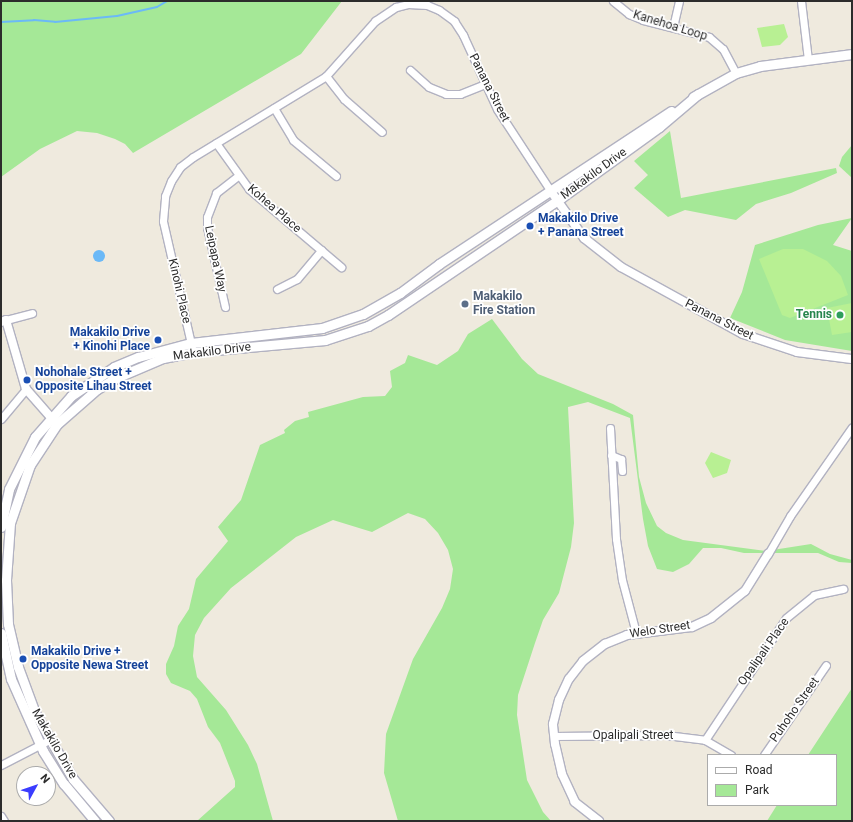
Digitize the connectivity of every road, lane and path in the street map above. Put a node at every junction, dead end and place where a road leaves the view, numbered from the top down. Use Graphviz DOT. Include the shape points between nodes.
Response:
graph roads {
  1 [pos="613,1"];
  2 [pos="679,1"];
  3 [pos="801,1"];
  4 [pos="673,26"];
  5 [pos="852,54"];
  6 [pos="808,60"];
  7 [pos="410,70"];
  8 [pos="736,73"];
  9 [pos="326,76"];
  10 [pos="485,84"];
  11 [pos="698,94"];
  12 [pos="274,108"];
  13 [pos="382,132"];
  14 [pos="216,143"];
  15 [pos="238,176"];
  16 [pos="336,176"];
  17 [pos="550,190"];
  18 [pos="557,201"];
  19 [pos="164,229"];
  20 [pos="321,250"];
  21 [pos="439,264"];
  22 [pos="341,267"];
  23 [pos="445,274"];
  24 [pos="277,289"];
  25 [pos="225,307"];
  26 [pos="32,314"];
  27 [pos="4,321"];
  28 [pos="192,348"];
  29 [pos="852,359"];
  30 [pos="26,389"];
  31 [pos="1,419"];
  32 [pos="53,421"];
  33 [pos="852,427"];
  34 [pos="610,428"];
  35 [pos="611,456"];
  36 [pos="622,471"];
  37 [pos="1,527"];
  38 [pos="768,554"];
  39 [pos="843,589"];
  40 [pos="5,624"];
  41 [pos="1,633"];
  42 [pos="636,633"];
  43 [pos="826,665"];
  44 [pos="554,736"];
  45 [pos="49,740"];
  46 [pos="705,740"];
  47 [pos="40,744"];
  48 [pos="729,754"];
  49 [pos="765,754"];
  50 [pos="1,765"];
  51 [pos="1,816"];
  52 [pos="4,821"];
  53 [pos="95,821"];
  54 [pos="109,821"];
  55 [pos="599,821"];
  1 -- 4 [label="street, Kanehoa Loop" via="635,17"];
  2 -- 4 [label="street"];
  3 -- 6 [label="street"];
  4 -- 8 [label="street, Kanehoa Loop" via="698,32 714,40 726,54"];
  5 -- 6 [label="main road, Makakilo Drive"];
  6 -- 8 [label="main road, Makakilo Drive" via="760,66"];
  7 -- 10 [label="street" via="433,89 446,94 460,94"];
  8 -- 11 [label="main road, Makakilo Drive"];
  9 -- 10 [label="street, Panana Street" via="380,17 396,7 414,4 433,7 454,21"];
  9 -- 12 [label="street, Panana Street"];
  9 -- 13 [label="street" via="347,102"];
  10 -- 17 [label="street, Panana Street" via="497,109"];
  11 -- 17 [label="main road, Makakilo Drive"];
  11 -- 18 [label="main road, Makakilo Drive" via="659,127"];
  12 -- 14 [label="street, Panana Street"];
  12 -- 16 [label="street" via="293,140"];
  14 -- 15 [label="street, Kohea Place"];
  14 -- 19 [label="street, Panana Street" via="186,162 173,177 163,204"];
  15 -- 20 [label="street, Kohea Place" via="258,197"];
  15 -- 25 [label="street, Leipapa Way" via="216,193 207,217"];
  17 -- 18 [label="street, Panana Street"];
  17 -- 21 [label="main road, Makakilo Drive"];
  18 -- 23 [label="main road, Makakilo Drive"];
  18 -- 29 [label="street, Panana Street" via="584,238 607,259 724,324 743,334 784,348"];
  19 -- 28 [label="street, Kinohi Place"];
  20 -- 22 [label="street, Kohea Place"];
  20 -- 24 [label="street" via="297,279"];
  21 -- 23 [label="main road"];
  21 -- 28 [label="main road, Makakilo Drive" via="382,305 343,322 322,328"];
  23 -- 28 [label="main road, Makakilo Drive" via="388,315 346,334 325,340"];
  26 -- 27 [label="street"];
  27 -- 30 [label="street"];
  28 -- 32 [label="main road, Makakilo Drive" via="118,377"];
  30 -- 31 [label="street"];
  30 -- 32 [label="street"];
  32 -- 37 [label="main road, Makakilo Drive" via="35,437 22,460 9,489"];
  32 -- 40 [label="main road, Makakilo Drive" via="30,465 10,523"];
  33 -- 38 [label="street, Welo Street" via="790,516"];
  34 -- 35 [label="street"];
  35 -- 36 [label="street" via="621,459"];
  35 -- 42 [label="street" via="616,539 622,580"];
  38 -- 42 [label="street, Welo Street" via="745,591 711,618 692,627"];
  39 -- 46 [label="street, Opalipali Place" via="814,595 786,618"];
  40 -- 45 [label="main road, Makakilo Drive" via="22,679"];
  41 -- 47 [label="main road, Makakilo Drive" via="11,679"];
  42 -- 44 [label="street, Welo Street" via="605,644 583,661 569,679 559,700 553,724"];
  43 -- 49 [label="street, Puhoho Street"];
  44 -- 46 [label="street, Opalipali Street" via="666,734"];
  44 -- 55 [label="street, Welo Street" via="562,774 576,802"];
  45 -- 47 [label="street"];
  45 -- 54 [label="main road, Makakilo Drive" via="73,779"];
  46 -- 48 [label="street, Opalipali Street"];
  47 -- 50 [label="street"];
  47 -- 53 [label="main road, Makakilo Drive" via="64,784"];
  51 -- 52 [label="street"];
}
